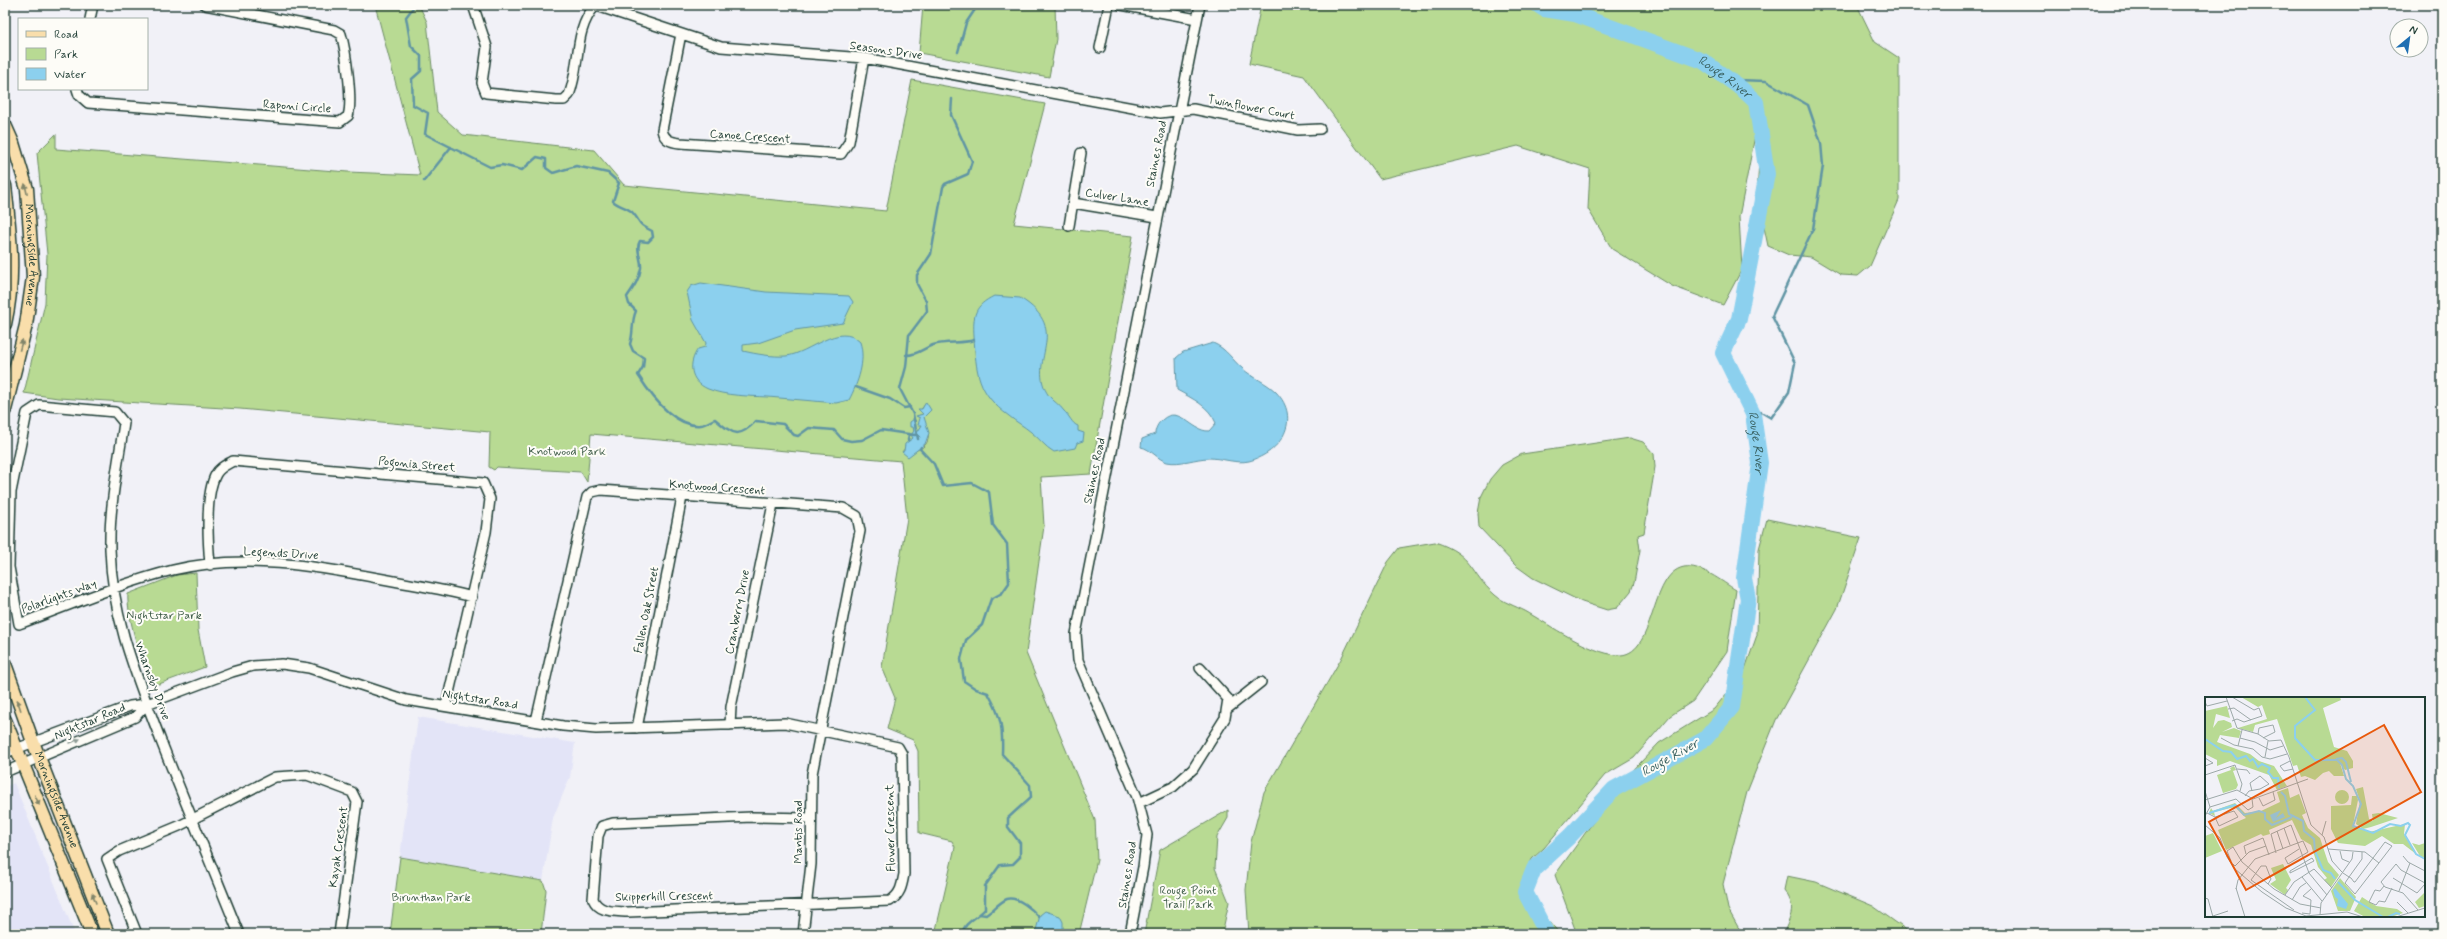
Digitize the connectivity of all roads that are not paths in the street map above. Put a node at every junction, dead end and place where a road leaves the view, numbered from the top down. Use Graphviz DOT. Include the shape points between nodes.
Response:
graph roads {
  1 [pos="93,5"];
  2 [pos="205,5"];
  3 [pos="473,5"];
  4 [pos="594,5"];
  5 [pos="1109,5"];
  6 [pos="1121,5"];
  7 [pos="1200,5"];
  8 [pos="90,18"];
  9 [pos="1197,19"];
  10 [pos="681,34"];
  11 [pos="1100,48"];
  12 [pos="864,58"];
  13 [pos="77,90"];
  14 [pos="1177,111"];
  15 [pos="5,125"];
  16 [pos="1320,129"];
  17 [pos="1081,153"];
  18 [pos="5,185"];
  19 [pos="1073,203"];
  20 [pos="1157,217"];
  21 [pos="1069,226"];
  22 [pos="5,324"];
  23 [pos="5,410"];
  24 [pos="124,424"];
  25 [pos="682,498"];
  26 [pos="773,504"];
  27 [pos="210,564"];
  28 [pos="114,590"];
  29 [pos="472,597"];
  30 [pos="5,664"];
  31 [pos="1200,668"];
  32 [pos="1261,682"];
  33 [pos="147,704"];
  34 [pos="446,706"];
  35 [pos="1227,709"];
  36 [pos="5,720"];
  37 [pos="536,721"];
  38 [pos="730,725"];
  39 [pos="637,728"];
  40 [pos="820,730"];
  41 [pos="33,742"];
  42 [pos="11,751"];
  43 [pos="39,756"];
  44 [pos="22,764"];
  45 [pos="5,772"];
  46 [pos="1139,803"];
  47 [pos="810,818"];
  48 [pos="193,819"];
  49 [pos="807,905"];
  50 [pos="102,919"];
  51 [pos="90,929"];
  52 [pos="108,934"];
  53 [pos="137,934"];
  54 [pos="239,934"];
  55 [pos="339,934"];
  56 [pos="803,934"];
  57 [pos="1130,934"];
  1 -- 8 [label="street"];
  2 -- 13 [label="street, Raponi Circle" via="334,30 341,34 345,53 348,116 340,122 88,103"];
  3 -- 4 [label="street" via="487,47 482,83 486,93 556,100 564,100 569,95 580,33"];
  4 -- 10 [label="street, Seasons Drive"];
  5 -- 11 [label="street"];
  6 -- 9 [label="street"];
  7 -- 9 [label="street, Staines Road"];
  9 -- 14 [label="street, Staines Road"];
  10 -- 12 [label="street, Seasons Drive" via="722,47"];
  10 -- 12 [label="street, Canoe Crescent" via="662,130 669,141 680,143 840,154 845,151 849,142"];
  12 -- 14 [label="street, Seasons Drive" via="1160,113"];
  14 -- 16 [label="street, Twinflower Court" via="1193,109 1298,130"];
  14 -- 20 [label="street, Staines Road"];
  23 -- 15 [label="main road, Morningside Avenue, one-way" via="26,325 33,277 27,189"];
  17 -- 19 [label="street, Culver Lane"];
  18 -- 22 [label="main road, Morningside Avenue" via="12,248 12,295"];
  19 -- 20 [label="street, Culver Lane"];
  19 -- 21 [label="street, Culver Lane"];
  20 -- 46 [label="street, Staines Road" via="1076,634 1078,660"];
  24 -- 28 [label="street, Wharnsby Drive" via="112,509 110,549"];
  24 -- 28 [label="street, Polarlights Way" via="115,412 39,405 25,418 11,492 9,567 19,624"];
  25 -- 26 [label="street, Knotwood Crescent"];
  25 -- 37 [label="street, Knotwood Crescent" via="601,490 592,492 587,497"];
  25 -- 39 [label="street, Fallen Oak Street"];
  26 -- 38 [label="street, Cranberry Drive" via="731,707"];
  26 -- 40 [label="street, Knotwood Crescent" via="843,508 857,516 860,531"];
  27 -- 28 [label="street, Legends Drive" via="174,570"];
  27 -- 29 [label="street, Legends Drive" via="307,565"];
  27 -- 29 [label="street, Pogonia Street" via="208,521 215,476 233,460 483,483 490,499"];
  28 -- 33 [label="street, Wharnsby Drive" via="123,638"];
  29 -- 34 [label="street, Pogonia Street"];
  41 -- 30 [label="main road, Morningside Avenue, one-way"];
  31 -- 35 [label="street" via="1228,698"];
  32 -- 35 [label="street"];
  33 -- 34 [label="street, Nightstar Road" via="232,672 253,666 282,664 310,668 406,700"];
  33 -- 41 [label="street, Nightstar Road" via="130,706"];
  43 -- 33 [label="street, Nightstar Road, one-way" via="134,717"];
  33 -- 48 [label="street, Wharnsby Drive"];
  34 -- 37 [label="street, Nightstar Road"];
  35 -- 46 [label="street" via="1225,718 1188,775 1173,787"];
  36 -- 42 [label="main road, Morningside Avenue"];
  37 -- 39 [label="street, Nightstar Road" via="596,729"];
  38 -- 39 [label="street, Nightstar Road"];
  38 -- 40 [label="street, Nightstar Road" via="785,723"];
  40 -- 47 [label="street, Mantis Road" via="812,774"];
  40 -- 49 [label="street, Flower Crescent" via="898,747 902,754 904,874 901,889 890,901"];
  41 -- 42 [label="street, Nightstar Road"];
  41 -- 43 [label="main road, Morningside Avenue"];
  42 -- 44 [label="main road, Morningside Avenue"];
  43 -- 44 [label="street, Nightstar Road"];
  50 -- 43 [label="main road, Morningside Avenue, one-way"];
  44 -- 45 [label="street, Nightstar Road"];
  44 -- 51 [label="main road, Morningside Avenue, one-way"];
  46 -- 57 [label="street, Staines Road" via="1146,836 1143,867"];
  47 -- 49 [label="street, Mantis Road" via="811,864"];
  47 -- 49 [label="street, Skipperhill Crescent" via="706,819 613,823 602,826 598,836 593,898 595,904 603,910 628,912"];
  48 -- 53 [label="street, Kayak Crescent" via="119,851 107,859"];
  48 -- 54 [label="street, Wharnsby Drive"];
  48 -- 55 [label="street, Kayak Crescent" via="276,777 307,775 352,792 357,802"];
  49 -- 56 [label="street, Mantis Road"];
  50 -- 51 [label="main road"];
  50 -- 52 [label="main road, Morningside Avenue"];
}
